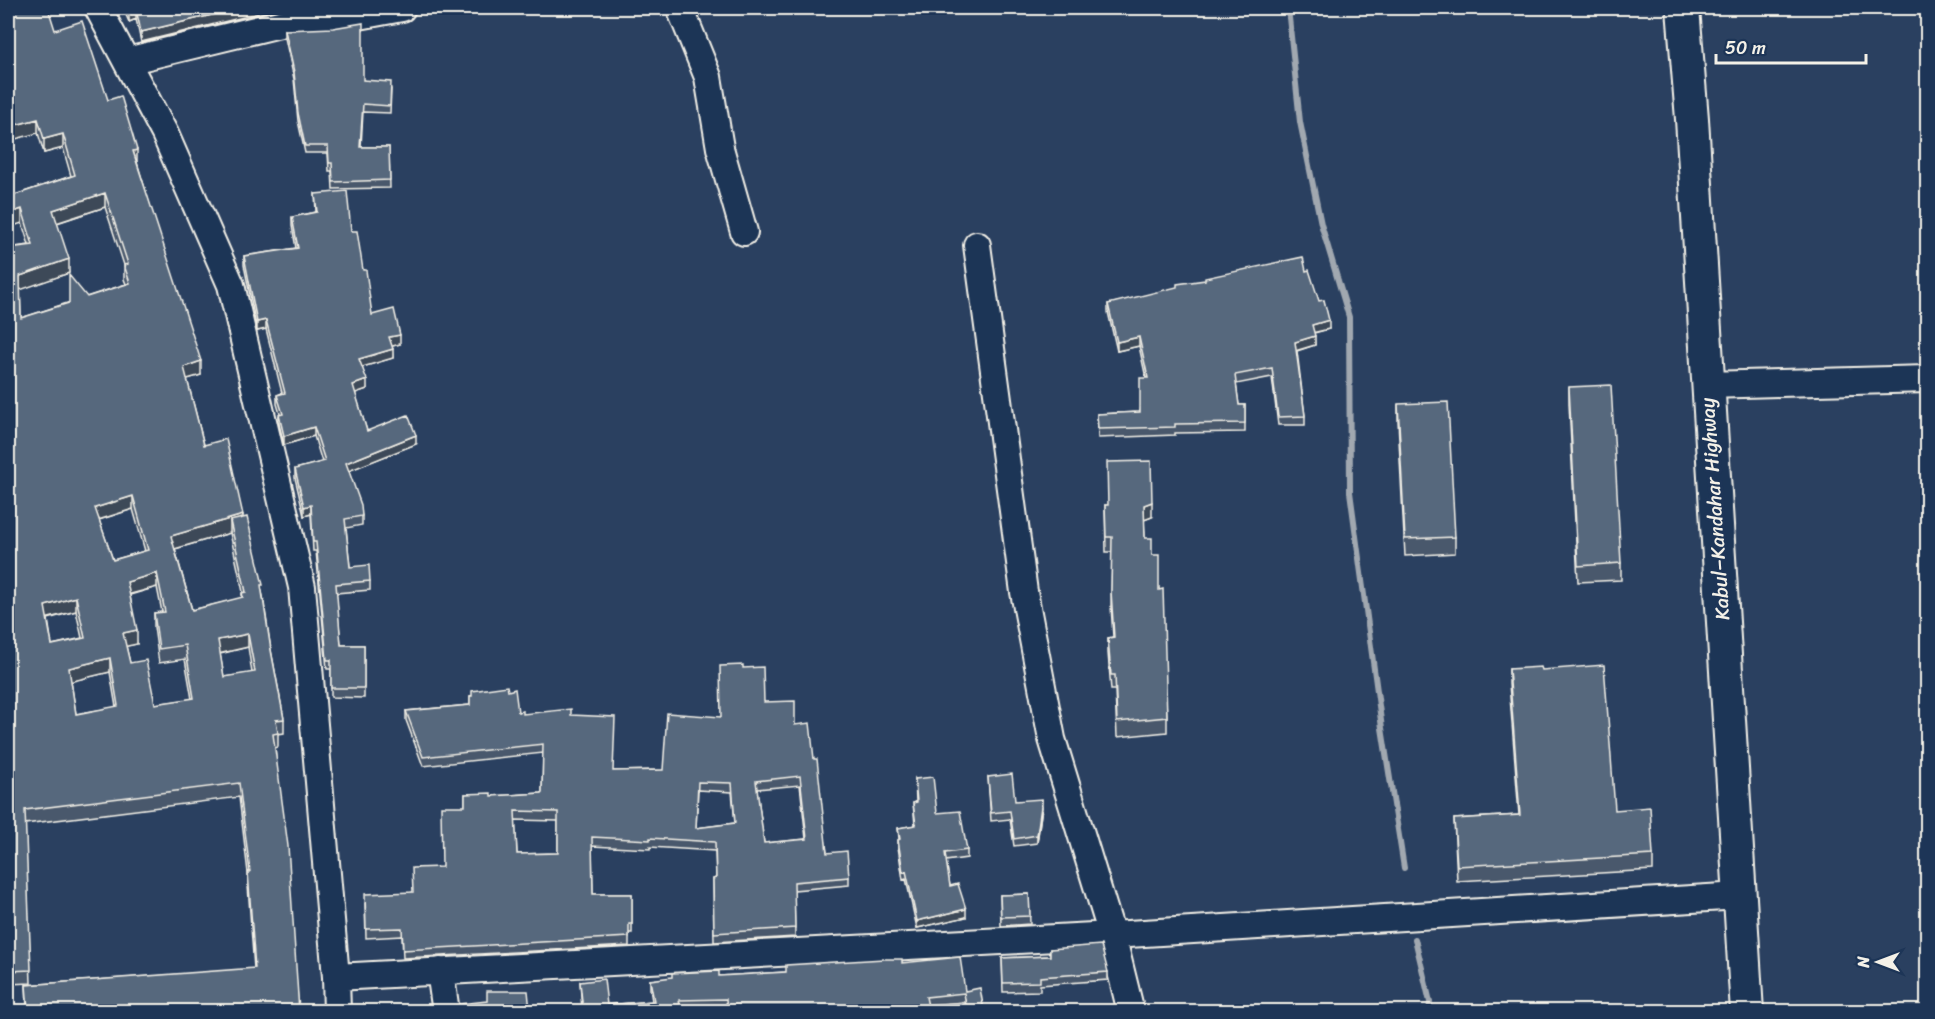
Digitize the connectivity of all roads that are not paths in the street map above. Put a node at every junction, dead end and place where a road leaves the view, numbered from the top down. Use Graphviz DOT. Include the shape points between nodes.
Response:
graph roads {
  1 [pos="98,8"];
  2 [pos="402,8"];
  3 [pos="680,8"];
  4 [pos="1683,8"];
  5 [pos="127,61"];
  6 [pos="744,232"];
  7 [pos="977,245"];
  8 [pos="1928,380"];
  9 [pos="1707,385"];
  10 [pos="1740,896"];
  11 [pos="1112,935"];
  12 [pos="440,971"];
  13 [pos="336,977"];
  14 [pos="337,1011"];
  15 [pos="446,1011"];
  16 [pos="1131,1011"];
  17 [pos="1747,1011"];
  1 -- 5 [label="street"];
  2 -- 5 [label="street" via="332,21 284,23"];
  3 -- 6 [label="street" via="708,77 720,148"];
  4 -- 9 [label="main road, Kabul–Kandahar Highway"];
  5 -- 13 [label="street" via="165,134 231,285 302,587"];
  7 -- 11 [label="street" via="1024,592 1052,739"];
  8 -- 9 [label="street"];
  9 -- 10 [label="main road, Kabul–Kandahar Highway"];
  10 -- 11 [label="street"];
  10 -- 17 [label="main road, Kabul–Kandahar Highway"];
  11 -- 12 [label="street"];
  11 -- 16 [label="street"];
  12 -- 13 [label="street"];
  12 -- 15 [label="street"];
  13 -- 14 [label="street"];
}
